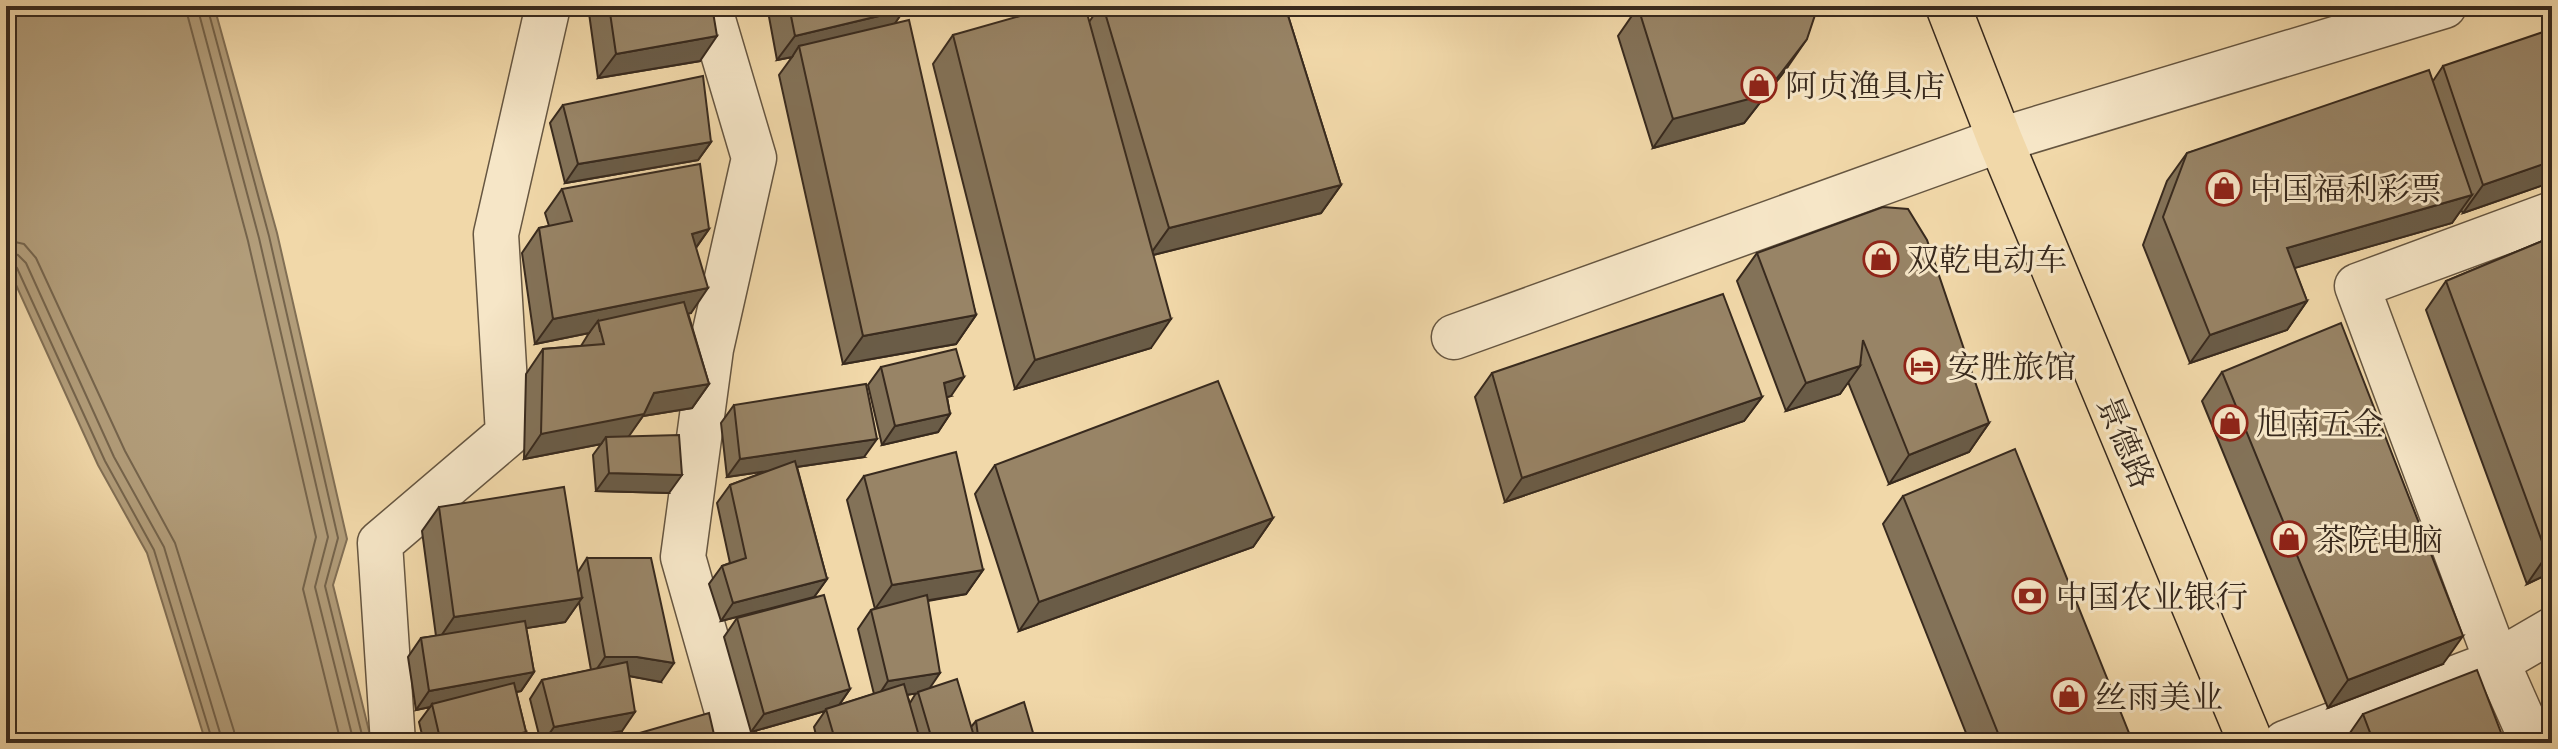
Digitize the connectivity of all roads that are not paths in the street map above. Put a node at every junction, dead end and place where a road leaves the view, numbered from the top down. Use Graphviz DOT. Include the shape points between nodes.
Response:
graph roads {
  1 [pos="548,6"];
  2 [pos="709,6"];
  3 [pos="1948,6"];
  4 [pos="2444,6"];
  5 [pos="2000,140"];
  6 [pos="2552,214"];
  7 [pos="1454,337"];
  8 [pos="2552,630"];
  9 [pos="2497,662"];
  10 [pos="393,743"];
  11 [pos="736,743"];
  12 [pos="2251,743"];
  13 [pos="2285,743"];
  14 [pos="2533,743"];
  1 -- 10 [label="street" via="496,234 508,434 380,543"];
  2 -- 11 [label="street" via="754,158 711,349 683,557"];
  3 -- 5 [label="main road, 景德路"];
  4 -- 5 [label="street"];
  5 -- 7 [label="street"];
  5 -- 12 [label="main road, 景德路"];
  6 -- 9 [label="street" via="2357,286"];
  8 -- 9 [label="street"];
  9 -- 13 [label="street"];
  9 -- 14 [label="street"];
}
